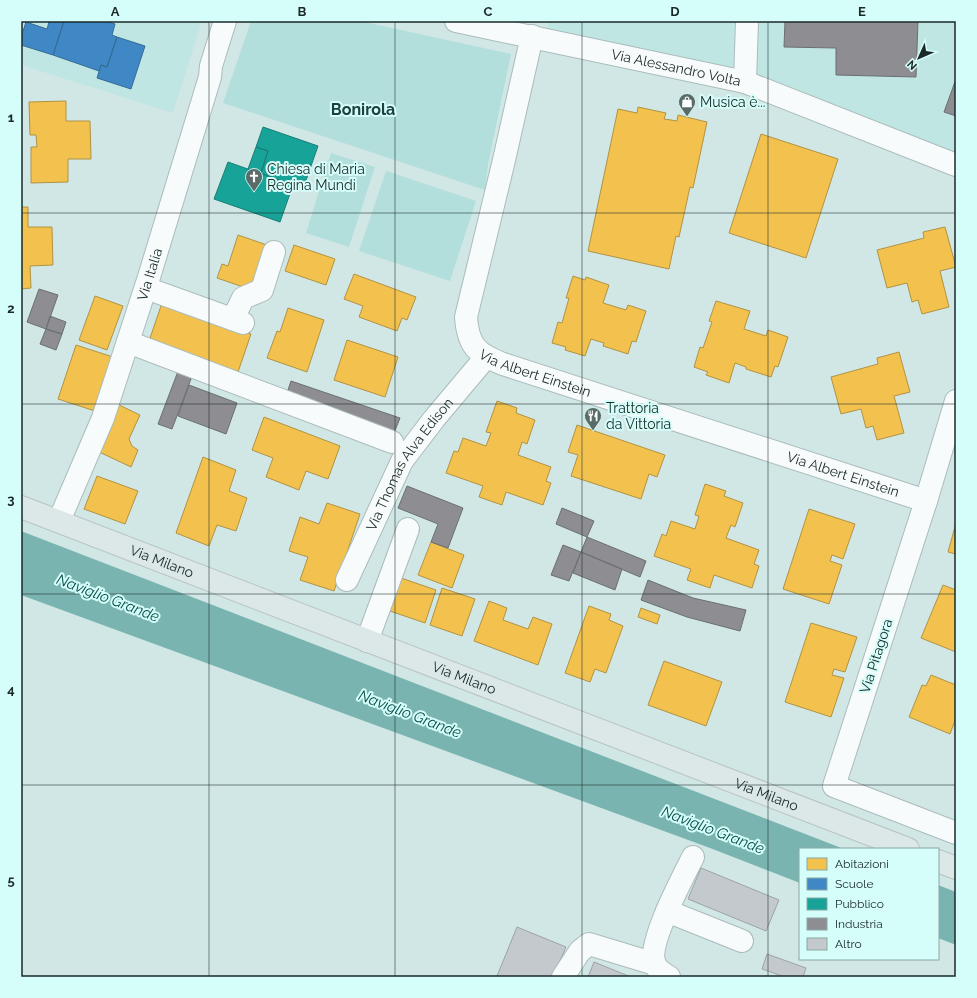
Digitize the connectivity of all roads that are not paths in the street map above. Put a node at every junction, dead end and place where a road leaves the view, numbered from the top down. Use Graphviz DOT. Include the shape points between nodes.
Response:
graph roads {
  1 [pos="225,21"];
  2 [pos="456,21"];
  3 [pos="747,21"];
  4 [pos="532,36"];
  5 [pos="745,82"];
  6 [pos="956,165"];
  7 [pos="274,252"];
  8 [pos="146,288"];
  9 [pos="128,342"];
  10 [pos="486,357"];
  11 [pos="956,401"];
  12 [pos="392,442"];
  13 [pos="926,502"];
  14 [pos="21,507"];
  15 [pos="59,521"];
  16 [pos="408,529"];
  17 [pos="347,580"];
  18 [pos="367,641"];
  19 [pos="956,833"];
  20 [pos="905,848"];
  21 [pos="692,857"];
  22 [pos="939,861"];
  23 [pos="956,868"];
  24 [pos="667,911"];
  25 [pos="742,941"];
  26 [pos="662,971"];
  27 [pos="564,977"];
  1 -- 8 [label="street, Via Italia"];
  2 -- 4 [label="street, Via Alessandro Volta"];
  3 -- 5 [label="street"];
  4 -- 5 [label="street, Via Alessandro Volta"];
  4 -- 10 [label="street, Via Albert Einstein" via="466,317 469,338"];
  5 -- 6 [label="street, Via Alessandro Volta"];
  7 -- 8 [label="street" via="262,290 243,298 238,321"];
  8 -- 9 [label="street, Via Italia"];
  9 -- 12 [label="street"];
  9 -- 15 [label="street, Via Italia" via="103,418"];
  10 -- 13 [label="street, Via Albert Einstein"];
  10 -- 17 [label="street, Via Thomas Alva Edison" via="402,461"];
  11 -- 13 [label="street, Via Pitagora"];
  13 -- 19 [label="street, Via Pitagora" via="834,786"];
  14 -- 15 [label="main road, Via Milano"];
  15 -- 18 [label="main road, Via Milano"];
  16 -- 18 [label="street"];
  18 -- 20 [label="main road, Via Milano"];
  21 -- 24 [label="street"];
  22 -- 23 [label="main road"];
  24 -- 25 [label="street"];
  24 -- 26 [label="street" via="654,949"];
  26 -- 27 [label="street" via="589,944 580,951"];
}
